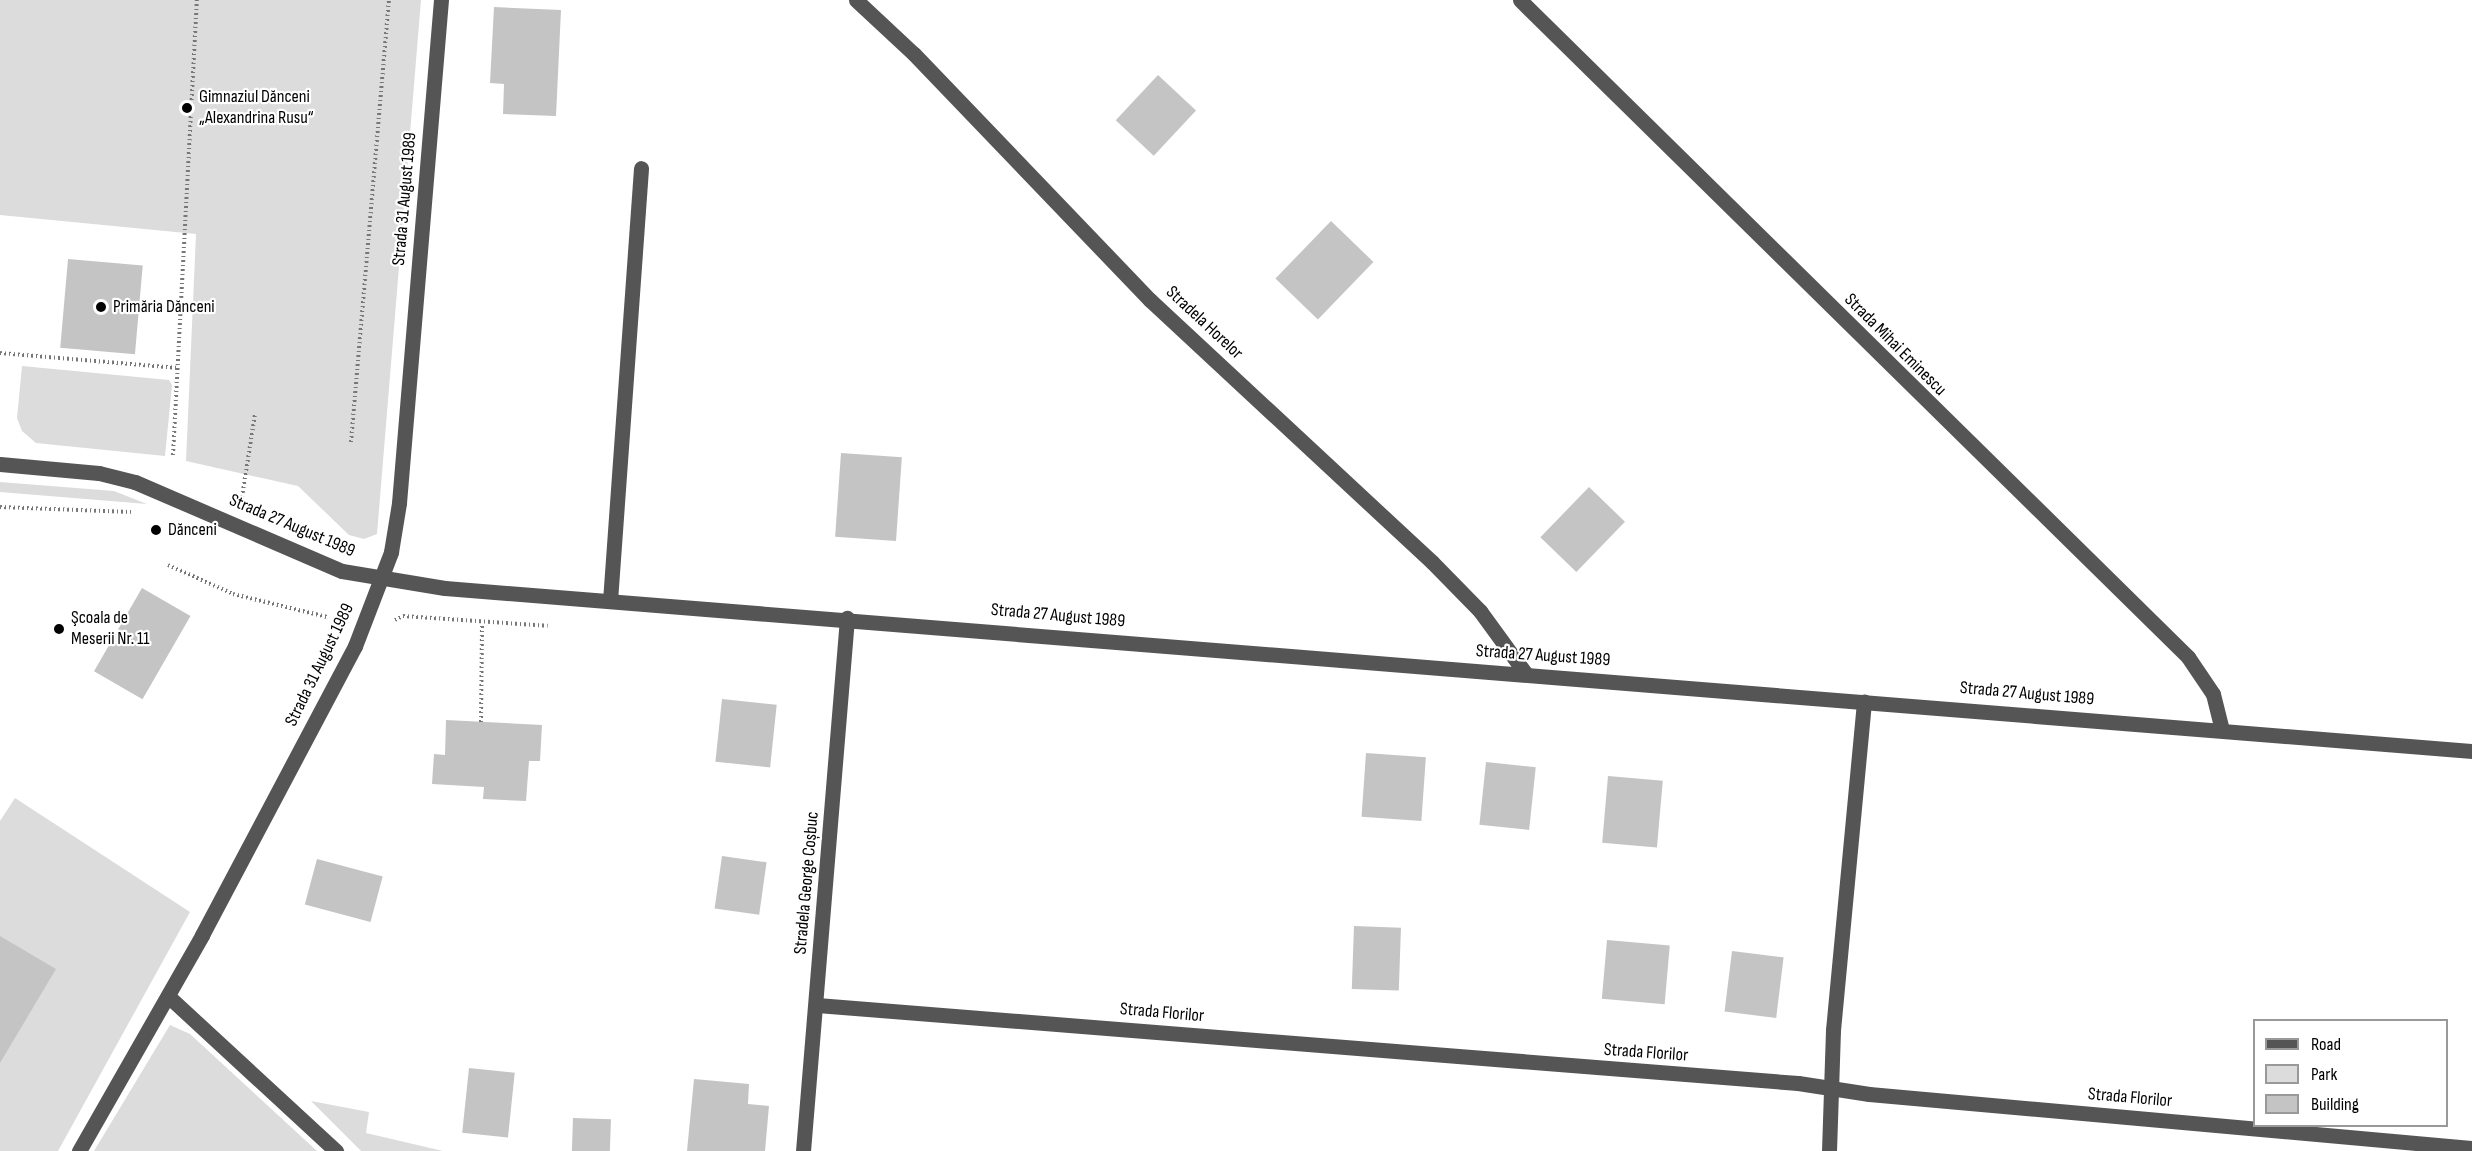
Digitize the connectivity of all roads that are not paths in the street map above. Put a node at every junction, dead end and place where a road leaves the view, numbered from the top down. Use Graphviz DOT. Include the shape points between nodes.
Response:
graph roads {
  1 [pos="441,0"];
  2 [pos="856,0"];
  3 [pos="1520,0"];
  4 [pos="641,168"];
  5 [pos="0,464"];
  6 [pos="381,581"];
  7 [pos="610,601"];
  8 [pos="847,618"];
  9 [pos="1526,674"];
  10 [pos="1864,701"];
  11 [pos="2222,730"];
  12 [pos="2472,751"];
  13 [pos="168,996"];
  14 [pos="817,1005"];
  15 [pos="1833,1089"];
  16 [pos="2472,1148"];
  17 [pos="79,1151"];
  18 [pos="336,1151"];
  19 [pos="803,1151"];
  20 [pos="1829,1151"];
  1 -- 6 [label="street, Strada 31 August 1989" via="399,503 391,552"];
  2 -- 9 [label="street, Stradela Horelor" via="914,54 1150,300 1440,570 1480,611"];
  3 -- 11 [label="street, Strada Mihai Eminescu" via="2188,657 2213,694"];
  4 -- 7 [label="street"];
  5 -- 6 [label="street, Strada 27 August 1989" via="99,473 135,482 342,571"];
  6 -- 7 [label="street, Strada 27 August 1989"];
  6 -- 13 [label="street, Strada 31 August 1989" via="355,646"];
  7 -- 8 [label="street, Strada 27 August 1989"];
  8 -- 9 [label="street, Strada 27 August 1989"];
  8 -- 14 [label="street, Stradela George Coșbuc"];
  9 -- 10 [label="street, Strada 27 August 1989"];
  10 -- 11 [label="street, Strada 27 August 1989"];
  10 -- 15 [label="street" via="1833,1030"];
  11 -- 12 [label="street, Strada 27 August 1989"];
  13 -- 17 [label="street, Strada 31 August 1989"];
  13 -- 18 [label="street"];
  14 -- 15 [label="street, Strada Florilor"];
  14 -- 19 [label="street, Stradela George Coșbuc"];
  15 -- 16 [label="street, Strada Florilor"];
  15 -- 20 [label="street"];
}
